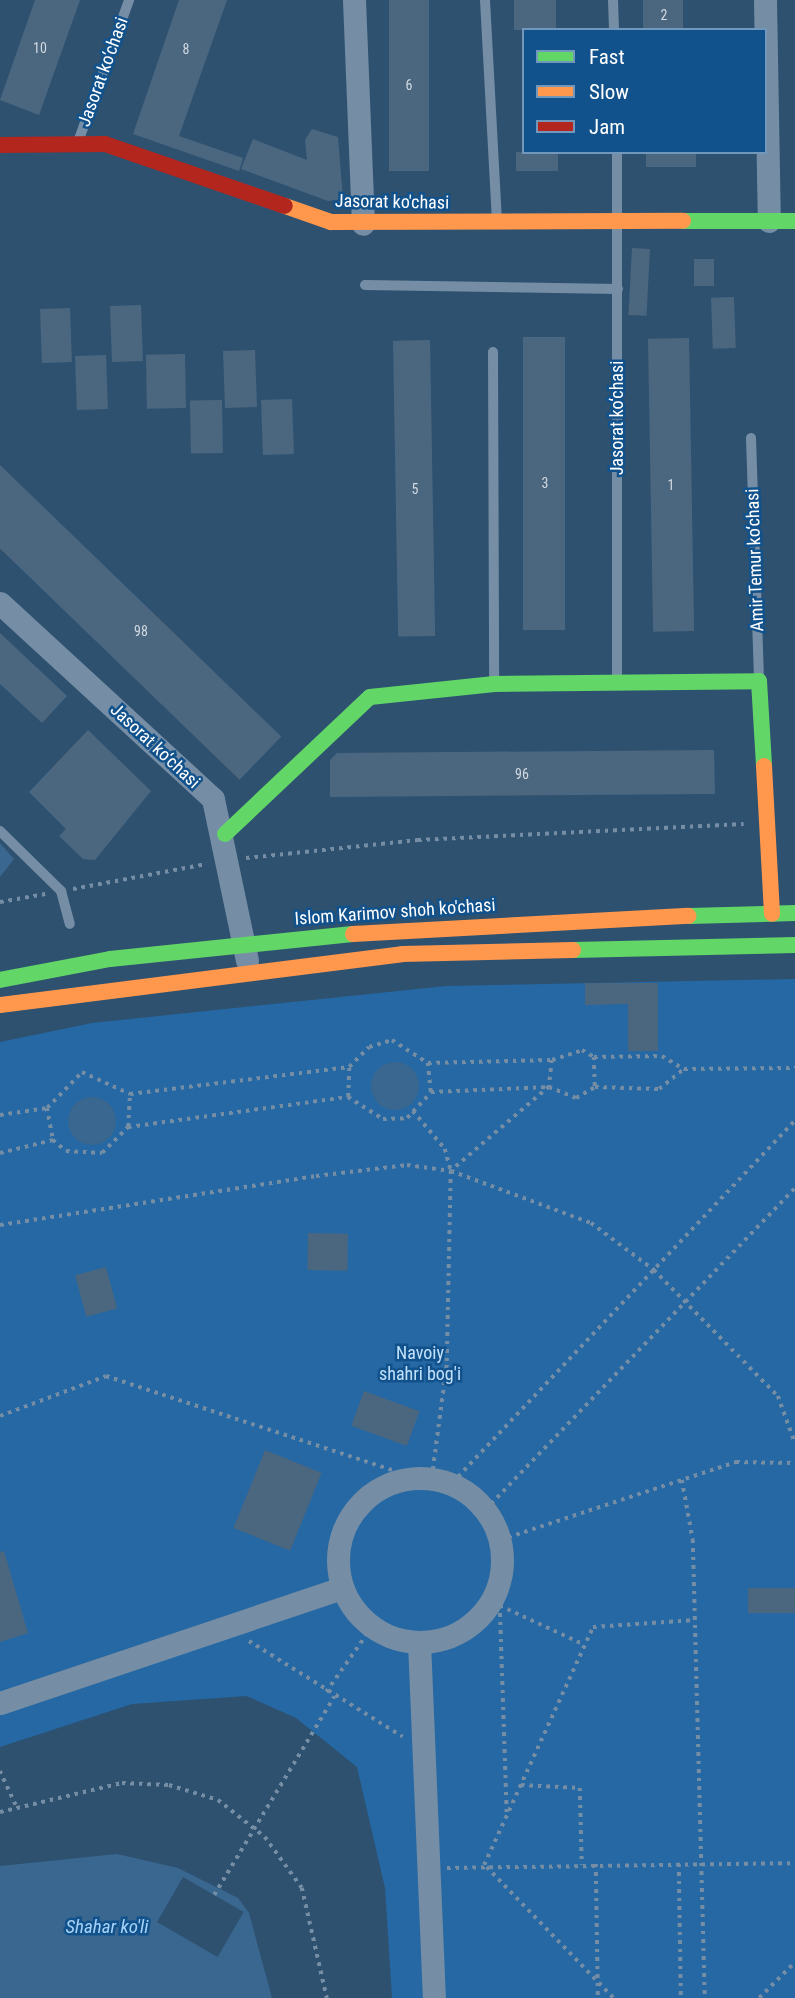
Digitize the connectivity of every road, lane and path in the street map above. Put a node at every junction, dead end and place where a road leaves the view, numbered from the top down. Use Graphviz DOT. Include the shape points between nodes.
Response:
graph roads {
  1 [pos="129,0"];
  2 [pos="354,0"];
  3 [pos="485,0"];
  4 [pos="613,0"];
  5 [pos="765,0"];
  6 [pos="614,28"];
  7 [pos="766,28"];
  8 [pos="767,110"];
  9 [pos="77,144"];
  10 [pos="0,145"];
  11 [pos="617,154"];
  12 [pos="769,221"];
  13 [pos="795,221"];
  14 [pos="497,222"];
  15 [pos="620,222"];
  16 [pos="363,224"];
  17 [pos="365,285"];
  18 [pos="618,289"];
  19 [pos="493,352"];
  20 [pos="751,438"];
  21 [pos="0,603"];
  22 [pos="759,681"];
  23 [pos="495,684"];
  24 [pos="617,684"];
  25 [pos="770,822"];
  26 [pos="0,831"];
  27 [pos="225,834"];
  28 [pos="230,860"];
  29 [pos="61,891"];
  30 [pos="0,902"];
  31 [pos="795,913"];
  32 [pos="772,914"];
  33 [pos="71,924"];
  34 [pos="245,943"];
  35 [pos="795,946"];
  36 [pos="248,970"];
  37 [pos="0,980"];
  38 [pos="0,1005"];
  39 [pos="594,1057"];
  40 [pos="552,1060"];
  41 [pos="428,1063"];
  42 [pos="349,1067"];
  43 [pos="795,1068"];
  44 [pos="684,1069"];
  45 [pos="549,1087"];
  46 [pos="595,1087"];
  47 [pos="431,1092"];
  48 [pos="131,1094"];
  49 [pos="348,1097"];
  50 [pos="47,1108"];
  51 [pos="414,1111"];
  52 [pos="0,1115"];
  53 [pos="795,1120"];
  54 [pos="128,1127"];
  55 [pos="53,1140"];
  56 [pos="0,1153"];
  57 [pos="451,1171"];
  58 [pos="795,1188"];
  59 [pos="0,1225"];
  60 [pos="654,1270"];
  61 [pos="687,1302"];
  62 [pos="0,1416"];
  63 [pos="795,1443"];
  64 [pos="795,1463"];
  65 [pos="432,1480"];
  66 [pos="682,1480"];
  67 [pos="485,1510"];
  68 [pos="500,1540"];
  69 [pos="338,1589"];
  70 [pos="496,1604"];
  71 [pos="695,1620"];
  72 [pos="224,1625"];
  73 [pos="371,1628"];
  74 [pos="419,1642"];
  75 [pos="585,1645"];
  76 [pos="327,1692"];
  77 [pos="334,1697"];
  78 [pos="0,1703"];
  79 [pos="423,1749"];
  80 [pos="0,1771"];
  81 [pos="521,1785"];
  82 [pos="17,1807"];
  83 [pos="0,1812"];
  84 [pos="507,1815"];
  85 [pos="254,1828"];
  86 [pos="795,1863"];
  87 [pos="597,1864"];
  88 [pos="679,1864"];
  89 [pos="703,1864"];
  90 [pos="484,1865"];
  91 [pos="582,1865"];
  92 [pos="427,1869"];
  93 [pos="214,1895"];
  94 [pos="795,1962"];
  95 [pos="598,1981"];
  96 [pos="327,1998"];
  97 [pos="434,1998"];
  98 [pos="598,1998"];
  99 [pos="613,1998"];
  100 [pos="681,1998"];
  101 [pos="706,1998"];
  102 [pos="759,1998"];
  1 -- 9 [label="lane, Jasorat ko‘chasi"];
  2 -- 16 [label="street"];
  3 -- 14 [label="lane"];
  4 -- 6 [label="lane"];
  5 -- 7 [label="street"];
  8 -- 12 [label="street"];
  9 -- 10 [label="street, Jasorat ko'chasi"];
  9 -- 16 [label="street, Jasorat ko'chasi" via="105,144 331,222"];
  11 -- 15 [label="lane, Jasorat ko‘chasi"];
  12 -- 13 [label="street, Jasorat ko'chasi"];
  12 -- 15 [label="street, Jasorat ko'chasi"];
  14 -- 15 [label="street, Jasorat ko'chasi"];
  14 -- 16 [label="street, Jasorat ko'chasi"];
  15 -- 18 [label="lane, Jasorat ko‘chasi"];
  17 -- 18 [label="lane"];
  18 -- 24 [label="lane, Jasorat ko‘chasi"];
  19 -- 23 [label="lane"];
  20 -- 22 [label="lane, Amir Temur ko‘chasi"];
  21 -- 27 [label="street, Jasorat ko‘chasi" via="213,799"];
  22 -- 24 [label="street"];
  22 -- 25 [label="street"];
  23 -- 24 [label="street"];
  23 -- 27 [label="street" via="370,697"];
  25 -- 28 [label="path" via="418,840"];
  25 -- 32 [label="street"];
  26 -- 29 [label="lane"];
  27 -- 28 [label="street, Jasorat ko‘chasi"];
  28 -- 29 [label="path"];
  28 -- 34 [label="street, Jasorat ko‘chasi"];
  29 -- 30 [label="path"];
  29 -- 33 [label="lane"];
  31 -- 32 [label="street, Islom Karimov shoh ko'chasi"];
  32 -- 34 [label="street, Islom Karimov shoh ko'chasi" via="445,924"];
  34 -- 36 [label="street, Jasorat ko‘chasi"];
  34 -- 37 [label="street, Islom Karimov shoh ko'chasi"];
  35 -- 36 [label="street" via="462,950"];
  36 -- 38 [label="street"];
  39 -- 40 [label="path" via="582,1050"];
  39 -- 44 [label="path" via="662,1056"];
  39 -- 46 [label="path"];
  40 -- 41 [label="path"];
  40 -- 45 [label="path"];
  41 -- 42 [label="path" via="392,1040 369,1046"];
  41 -- 47 [label="path"];
  42 -- 48 [label="path"];
  42 -- 49 [label="path"];
  43 -- 44 [label="path"];
  44 -- 46 [label="path" via="659,1088"];
  45 -- 46 [label="path" via="576,1098"];
  45 -- 47 [label="path"];
  45 -- 57 [label="path"];
  47 -- 51 [label="path"];
  48 -- 50 [label="path" via="82,1072"];
  48 -- 54 [label="path"];
  49 -- 51 [label="path" via="383,1119 407,1118"];
  49 -- 54 [label="path"];
  50 -- 52 [label="path"];
  50 -- 55 [label="path"];
  51 -- 57 [label="path" via="445,1149"];
  53 -- 60 [label="path"];
  54 -- 55 [label="path" via="102,1153 66,1151"];
  55 -- 56 [label="path"];
  57 -- 59 [label="path" via="407,1165 329,1174"];
  57 -- 60 [label="path" via="591,1223"];
  57 -- 65 [label="path" via="447,1365"];
  58 -- 61 [label="path"];
  60 -- 61 [label="path"];
  60 -- 65 [label="path"];
  61 -- 63 [label="path" via="778,1396"];
  61 -- 67 [label="path"];
  62 -- 65 [label="path" via="106,1376"];
  64 -- 66 [label="path" via="736,1462"];
  65 -- 67 [label="street"];
  65 -- 69 [label="street" via="380,1487 355,1510 339,1537"];
  66 -- 68 [label="path"];
  66 -- 71 [label="path" via="693,1540"];
  67 -- 68 [label="street"];
  68 -- 70 [label="street" via="502,1577"];
  69 -- 72 [label="street"];
  69 -- 73 [label="street"];
  70 -- 74 [label="street" via="472,1625"];
  70 -- 75 [label="path"];
  70 -- 84 [label="path"];
  71 -- 75 [label="path" via="593,1627"];
  71 -- 89 [label="path"];
  72 -- 76 [label="path"];
  72 -- 78 [label="street"];
  73 -- 74 [label="street"];
  73 -- 76 [label="path"];
  74 -- 79 [label="street"];
  75 -- 81 [label="path"];
  76 -- 77 [label="path"];
  77 -- 79 [label="path"];
  77 -- 85 [label="path"];
  79 -- 92 [label="street"];
  80 -- 82 [label="path"];
  81 -- 84 [label="path"];
  81 -- 91 [label="path" via="580,1788"];
  82 -- 83 [label="path"];
  82 -- 85 [label="path" via="122,1783 169,1785 218,1800"];
  84 -- 90 [label="path"];
  85 -- 93 [label="path"];
  85 -- 96 [label="path" via="302,1888"];
  86 -- 89 [label="path"];
  87 -- 88 [label="path"];
  87 -- 91 [label="path"];
  87 -- 95 [label="path"];
  88 -- 89 [label="path"];
  88 -- 100 [label="path"];
  89 -- 101 [label="path"];
  90 -- 91 [label="path"];
  90 -- 92 [label="path"];
  90 -- 95 [label="path"];
  92 -- 97 [label="street"];
  94 -- 102 [label="path"];
  95 -- 98 [label="path"];
  95 -- 99 [label="path"];
}
